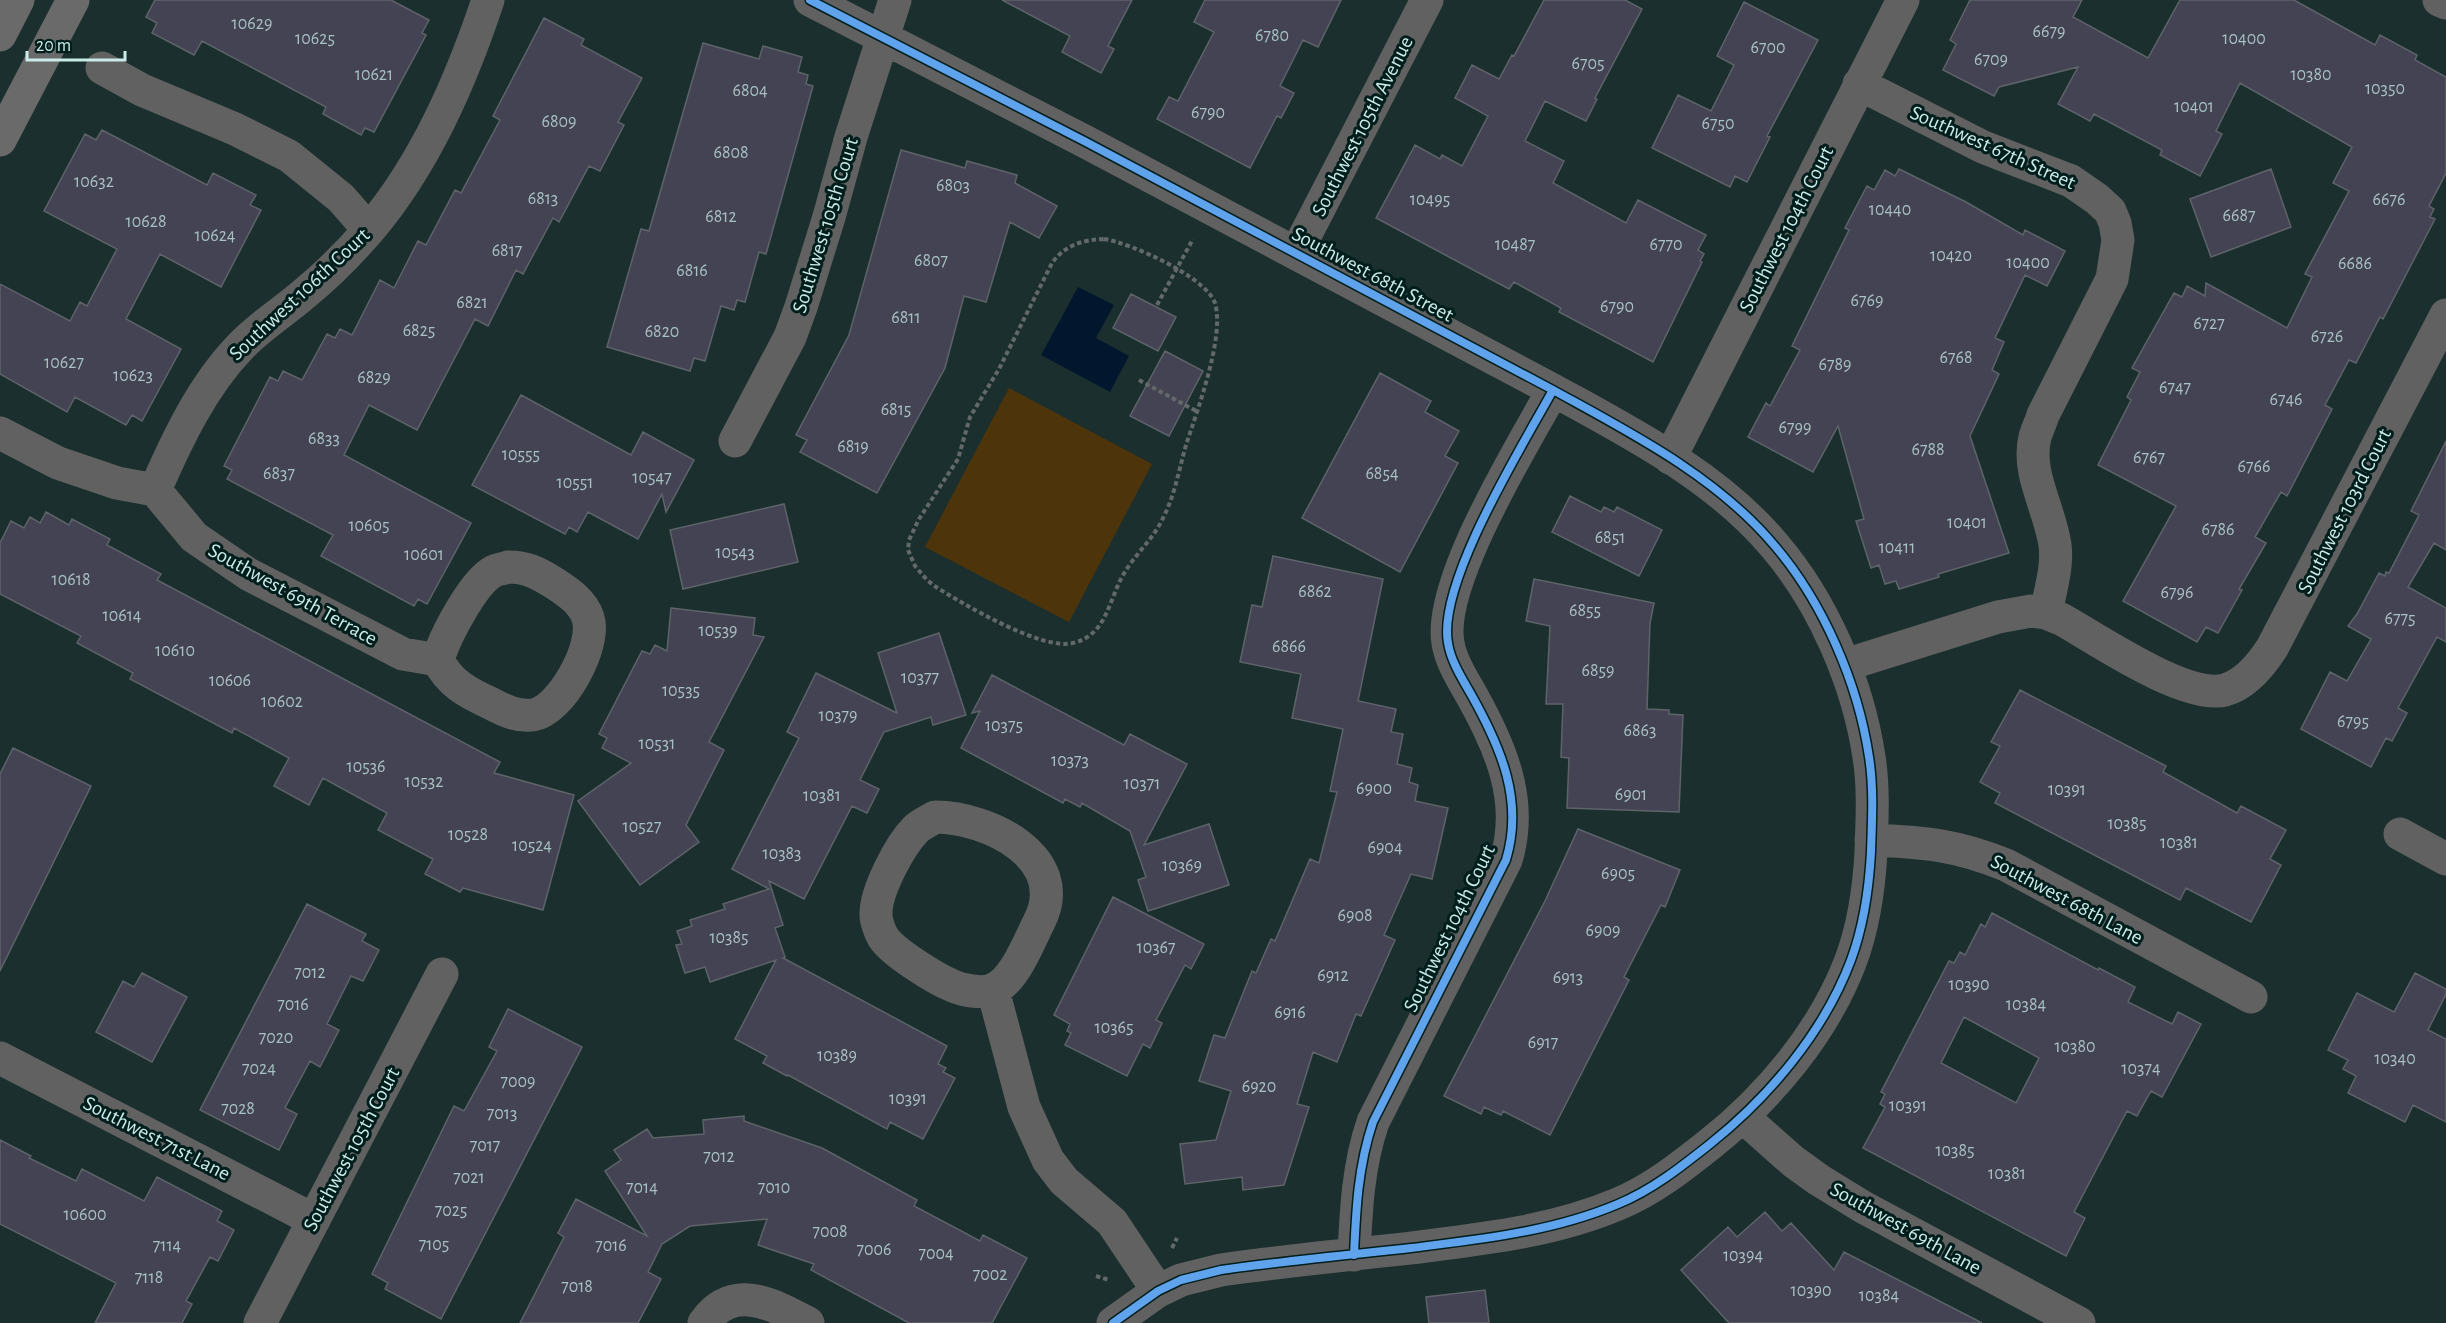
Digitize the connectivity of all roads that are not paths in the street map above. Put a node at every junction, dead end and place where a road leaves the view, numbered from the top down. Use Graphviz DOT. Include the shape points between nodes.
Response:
graph roads {
  1 [pos="18,0"];
  2 [pos="73,0"];
  3 [pos="488,0"];
  4 [pos="810,0"];
  5 [pos="895,0"];
  6 [pos="1428,0"];
  7 [pos="1903,0"];
  8 [pos="2439,0"];
  9 [pos="2446,3"];
  10 [pos="0,35"];
  11 [pos="883,36"];
  12 [pos="102,68"];
  13 [pos="1859,84"];
  14 [pos="8,106"];
  15 [pos="0,140"];
  16 [pos="369,230"];
  17 [pos="1296,253"];
  18 [pos="2446,315"];
  19 [pos="1553,390"];
  20 [pos="0,434"];
  21 [pos="735,441"];
  22 [pos="1670,458"];
  23 [pos="155,490"];
  24 [pos="2046,613"];
  25 [pos="438,660"];
  26 [pos="1845,666"];
  27 [pos="2400,834"];
  28 [pos="1871,840"];
  29 [pos="2446,859"];
  30 [pos="442,974"];
  31 [pos="993,990"];
  32 [pos="2252,997"];
  33 [pos="0,1058"];
  34 [pos="1743,1118"];
  35 [pos="314,1220"];
  36 [pos="1354,1255"];
  37 [pos="1158,1291"];
  38 [pos="260,1323"];
  39 [pos="704,1323"];
  40 [pos="808,1323"];
  41 [pos="1113,1323"];
  42 [pos="2079,1323"];
  1 -- 10 [label="main road"];
  2 -- 14 [label="main road"];
  3 -- 16 [label="street, Southwest 106th Court" via="441,117 400,189"];
  4 -- 11 [label="street, Southwest 68th Street"];
  5 -- 11 [label="street, Southwest 105th Court"];
  6 -- 17 [label="street, Southwest 105th Avenue"];
  7 -- 13 [label="street, Southwest 104th Court"];
  8 -- 9 [label="street"];
  11 -- 17 [label="street, Southwest 68th Street"];
  11 -- 21 [label="street, Southwest 105th Court" via="797,317"];
  12 -- 16 [label="street" via="289,156 341,198"];
  13 -- 22 [label="street, Southwest 104th Court"];
  13 -- 24 [label="street, Southwest 67th Street" via="1983,147 2084,188 2110,212 2115,223 2118,240 2112,279 2035,437 2036,478 2050,517 2055,547"];
  14 -- 15 [label="main road"];
  16 -- 23 [label="street, Southwest 106th Court" via="221,369 173,448"];
  17 -- 19 [label="street, Southwest 68th Street"];
  18 -- 24 [label="street, Southwest 103rd Court" via="2272,648 2250,676 2223,691 2179,684"];
  19 -- 22 [label="street, Southwest 68th Street"];
  19 -- 36 [label="street, Southwest 104th Court" via="1472,545 1454,589 1447,626 1453,660 1484,718 1509,778 1514,822 1511,845 1373,1122 1362,1159"];
  20 -- 23 [label="street" via="58,463 117,483"];
  22 -- 26 [label="street, Southwest 68th Street" via="1736,507 1776,546 1814,603"];
  23 -- 25 [label="street, Southwest 69th Terrace" via="194,537 248,574 403,654"];
  24 -- 26 [label="street" via="2031,611 1998,617"];
  25 -- 25 [label="street" via="452,681 467,692 506,711 535,715 550,708 564,692 585,649 589,620 583,606 536,571 508,567 494,571 479,586 447,634"];
  26 -- 28 [label="street, Southwest 68th Street" via="1869,759"];
  27 -- 29 [label="street"];
  28 -- 32 [label="street, Southwest 68th Lane" via="1951,846 1975,852"];
  28 -- 34 [label="street, Southwest 68th Street" via="1864,910 1857,941 1839,986 1774,1085"];
  30 -- 35 [label="street, Southwest 105th Court"];
  31 -- 31 [label="street" via="1014,969 1046,910 1043,872 1025,850 986,827 960,819 936,818 917,828 904,843 885,880 876,916 883,937 897,953 954,987"];
  31 -- 37 [label="street" via="1024,1107 1048,1160 1064,1181 1112,1222"];
  33 -- 35 [label="street, Southwest 71st Lane"];
  34 -- 36 [label="street, Southwest 68th Street" via="1683,1165 1620,1203 1487,1239"];
  34 -- 42 [label="street, Southwest 69th Lane" via="1794,1162 1863,1207"];
  35 -- 38 [label="street, Southwest 105th Court"];
  36 -- 37 [label="street, Southwest 68th Street" via="1221,1270"];
  37 -- 41 [label="street, Southwest 68th Street"];
  39 -- 40 [label="street" via="718,1308 743,1299 782,1310"];
}
